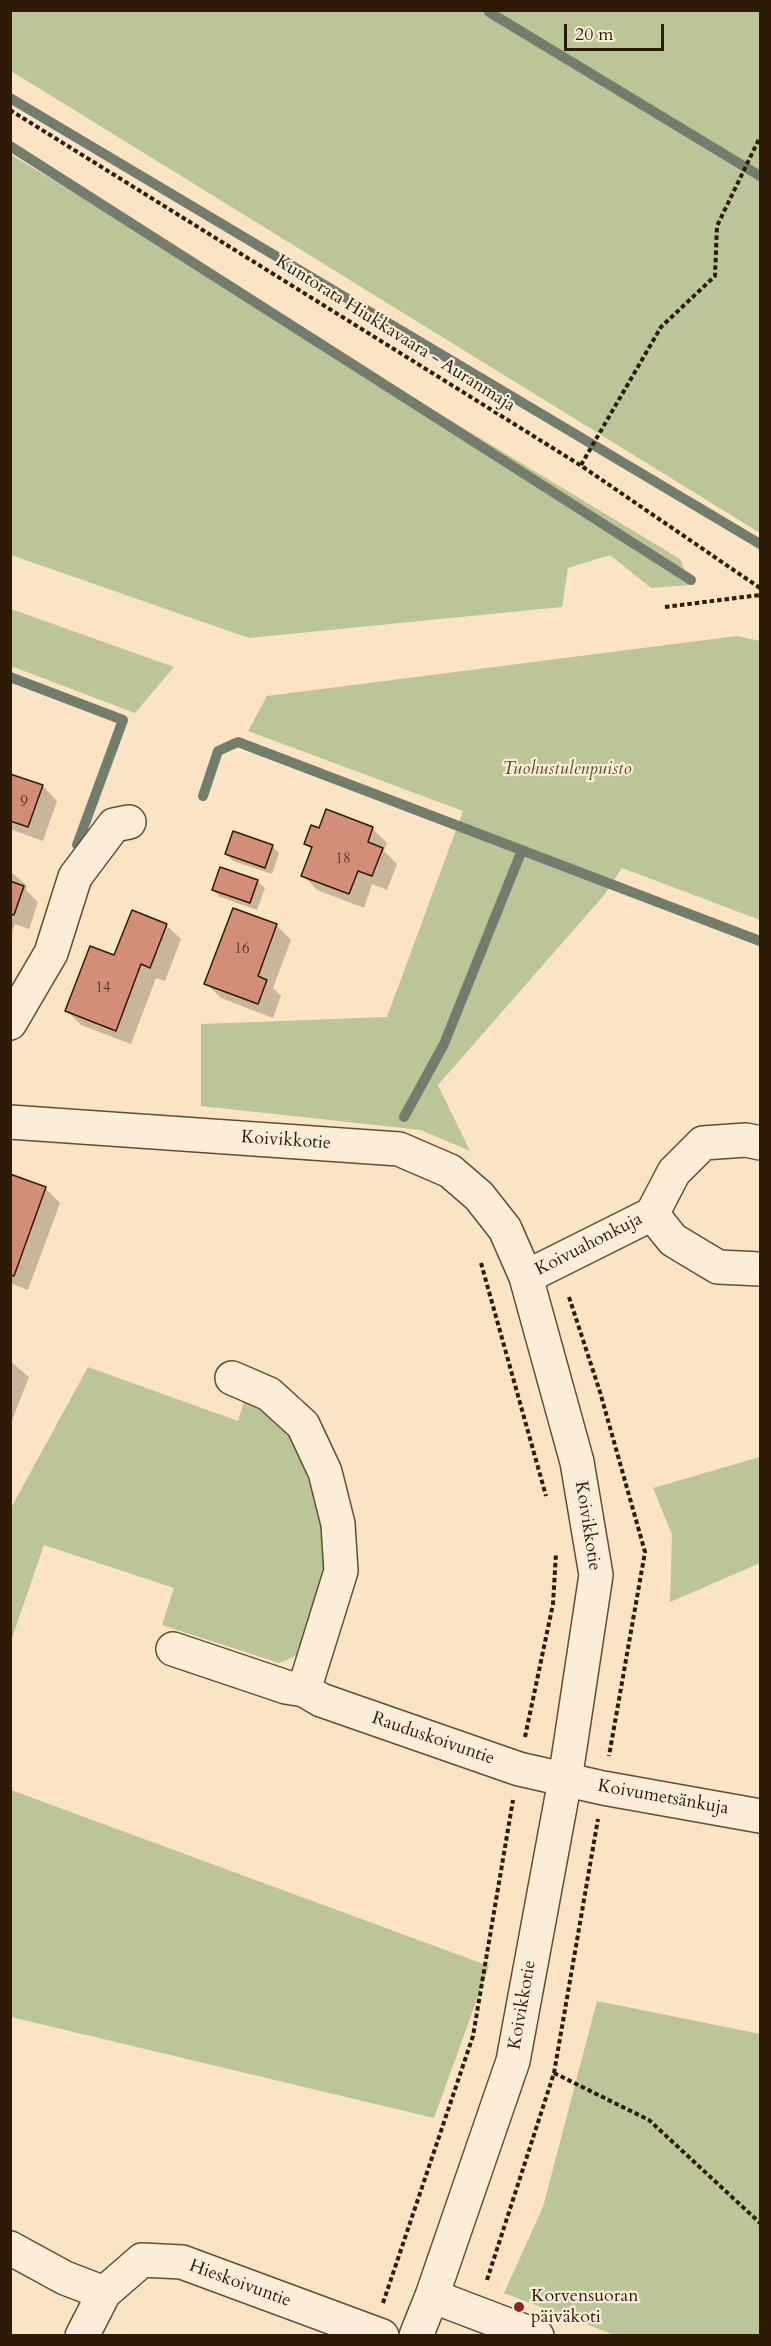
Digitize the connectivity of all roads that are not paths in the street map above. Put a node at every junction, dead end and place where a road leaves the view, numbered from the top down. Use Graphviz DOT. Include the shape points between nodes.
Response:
graph roads {
  1 [pos="129,822"];
  2 [pos="10,1023"];
  3 [pos="10,1122"];
  4 [pos="760,1143"];
  5 [pos="652,1214"];
  6 [pos="760,1269"];
  7 [pos="526,1277"];
  8 [pos="232,1378"];
  9 [pos="172,1649"];
  10 [pos="304,1690"];
  11 [pos="565,1780"];
  12 [pos="760,1815"];
  13 [pos="10,2248"];
  14 [pos="104,2293"];
  15 [pos="432,2296"];
  16 [pos="82,2336"];
  17 [pos="382,2336"];
  18 [pos="416,2336"];
  19 [pos="537,2336"];
  1 -- 2 [label="street" via="114,825 75,877 51,953"];
  3 -- 7 [label="street, Koivikkotie" via="399,1149 450,1172 479,1196 505,1229"];
  4 -- 5 [label="street, Koivuahonkuja" via="703,1143 674,1172"];
  5 -- 6 [label="street, Koivuahonkuja" via="673,1240 718,1267"];
  5 -- 7 [label="street, Koivuahonkuja"];
  7 -- 11 [label="street, Koivikkotie" via="577,1462 596,1575"];
  8 -- 10 [label="street" via="269,1394 303,1425 325,1472 338,1524 341,1571"];
  9 -- 10 [label="street, Rauduskoivuntie"];
  10 -- 11 [label="street, Rauduskoivuntie" via="321,1700 497,1761"];
  11 -- 12 [label="street, Koivumetsänkuja"];
  11 -- 15 [label="street, Koivikkotie" via="513,2061"];
  13 -- 14 [label="street" via="65,2278"];
  14 -- 16 [label="street, Hieskoivuntie"];
  14 -- 17 [label="street, Hieskoivuntie" via="142,2260 182,2262"];
  15 -- 18 [label="street, Koivikkotie"];
  15 -- 19 [label="street"];
}
